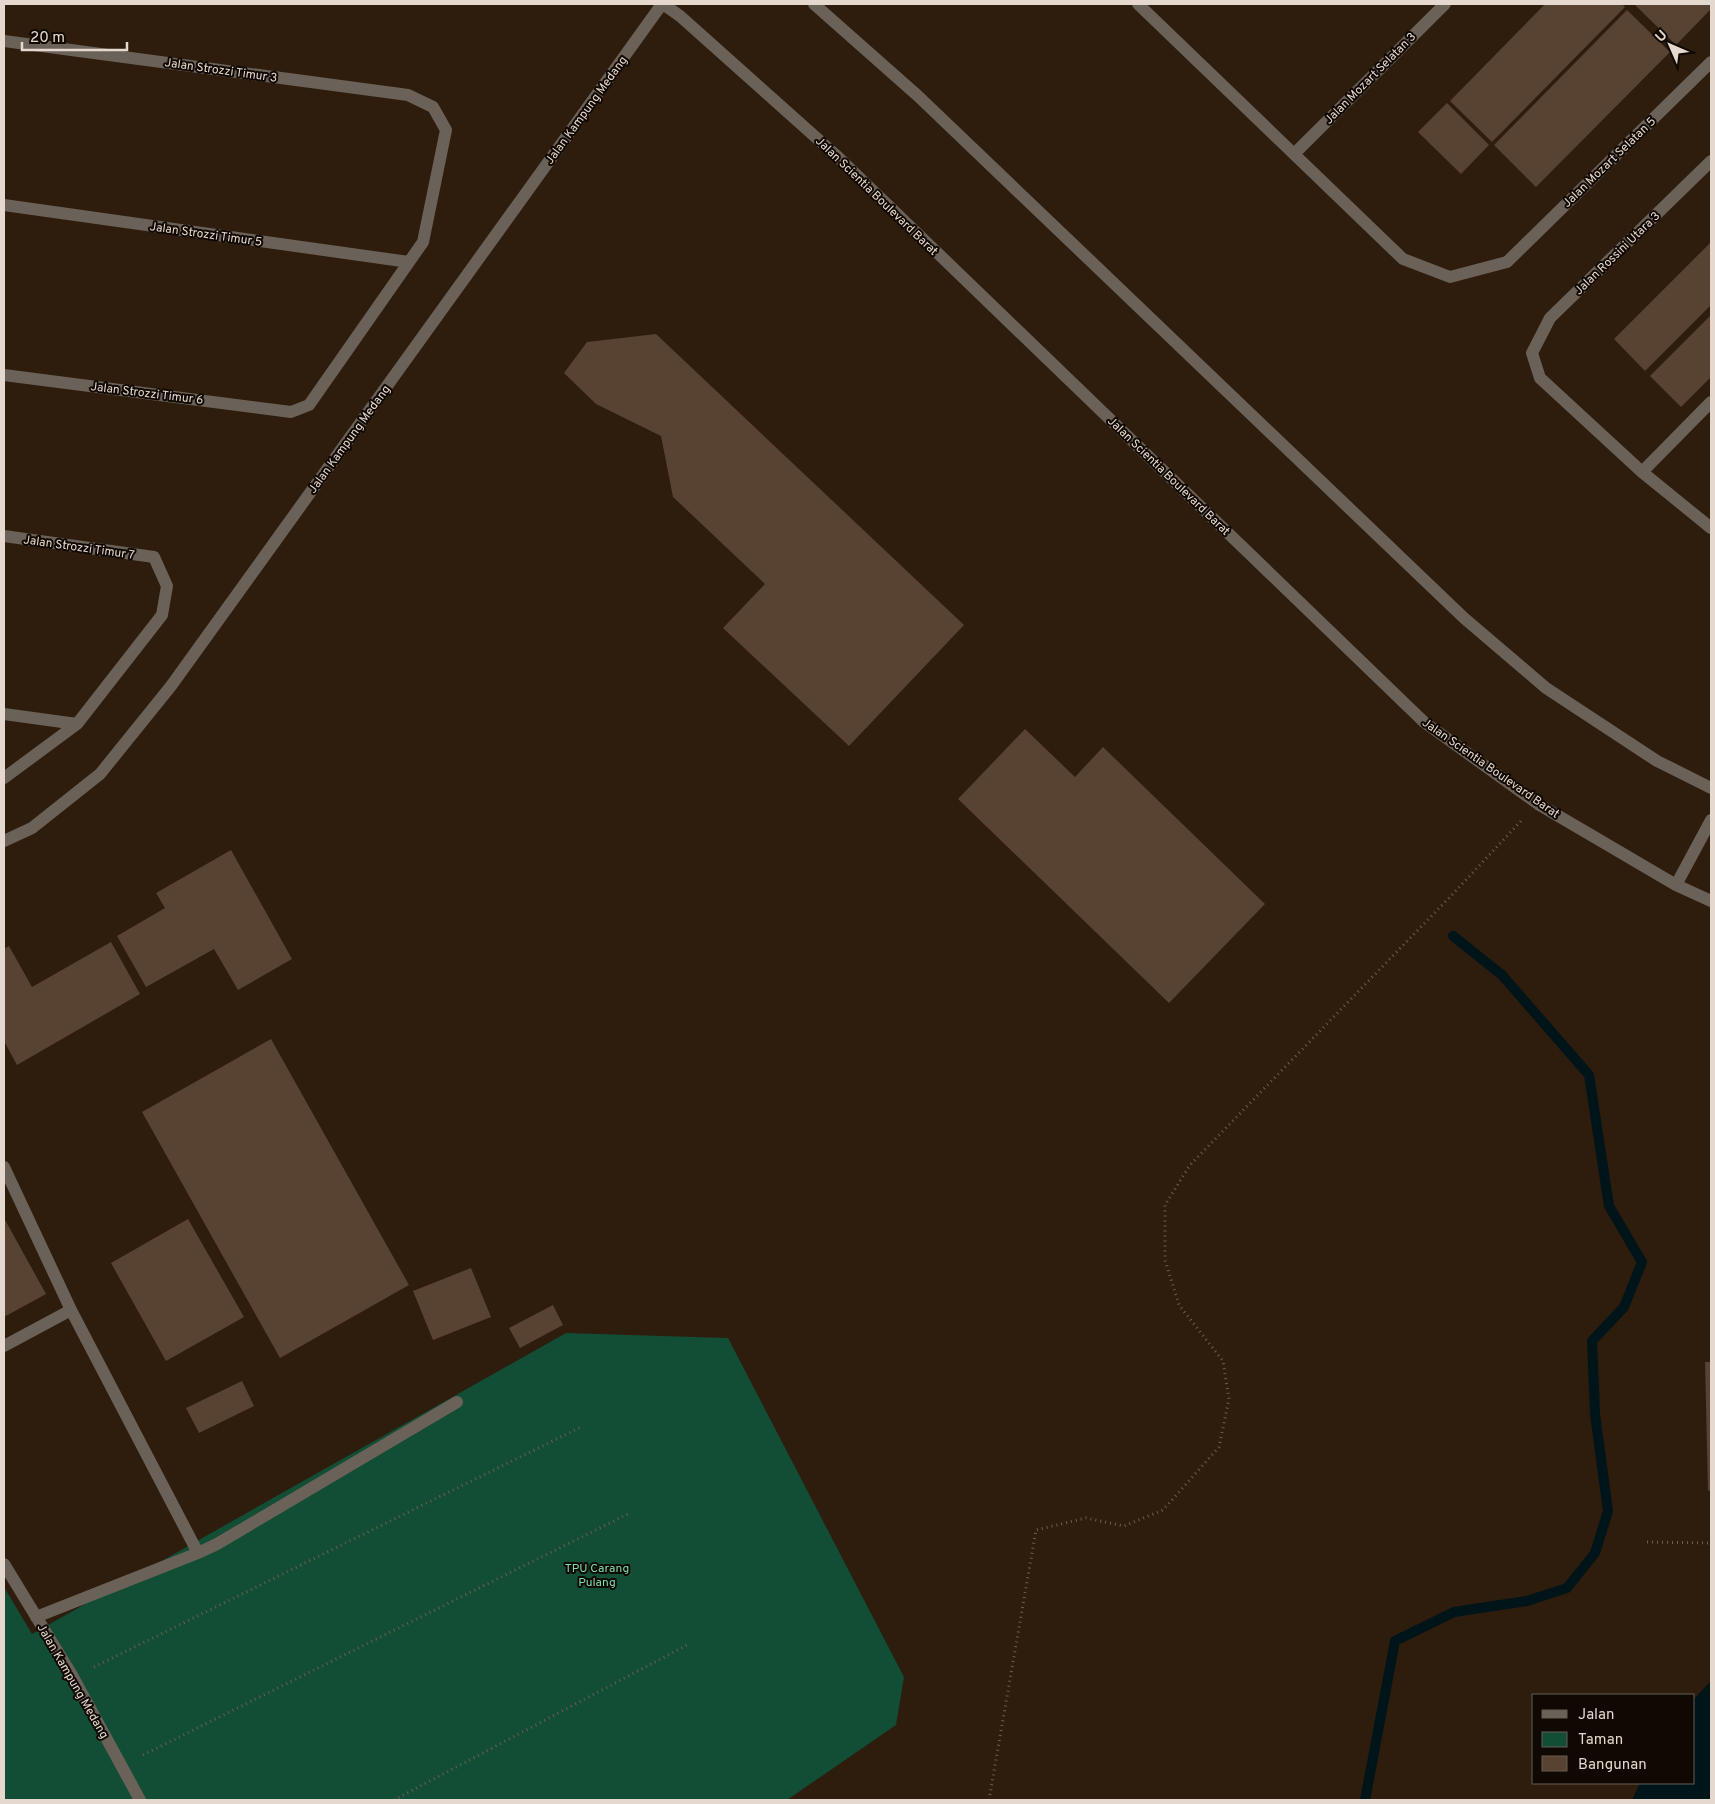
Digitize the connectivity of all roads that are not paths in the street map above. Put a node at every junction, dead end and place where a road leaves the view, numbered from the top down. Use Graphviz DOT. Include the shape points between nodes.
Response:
graph roads {
  1 [pos="662,4"];
  2 [pos="814,4"];
  3 [pos="1138,4"];
  4 [pos="1445,4"];
  5 [pos="4,41"];
  6 [pos="1711,62"];
  7 [pos="1294,153"];
  8 [pos="1711,161"];
  9 [pos="4,205"];
  10 [pos="409,262"];
  11 [pos="4,375"];
  12 [pos="1711,402"];
  13 [pos="291,412"];
  14 [pos="1642,472"];
  15 [pos="1711,528"];
  16 [pos="4,536"];
  17 [pos="4,714"];
  18 [pos="77,724"];
  19 [pos="4,778"];
  20 [pos="1711,788"];
  21 [pos="1711,820"];
  22 [pos="4,841"];
  23 [pos="1676,885"];
  24 [pos="1711,901"];
  25 [pos="4,1167"];
  26 [pos="71,1310"];
  27 [pos="4,1346"];
  28 [pos="457,1402"];
  29 [pos="198,1553"];
  30 [pos="4,1564"];
  31 [pos="36,1617"];
  32 [pos="140,1800"];
  1 -- 22 [label="street, Jalan Kampung Medang" via="171,686 100,774 32,828"];
  1 -- 23 [label="street, Jalan Scientia Boulevard Barat" via="680,16 839,158 1424,722 1538,804"];
  2 -- 20 [label="street" via="918,96 1464,618 1546,688 1658,761"];
  3 -- 7 [label="street"];
  4 -- 7 [label="street, Jalan Mozart Selatan 3"];
  5 -- 10 [label="street, Jalan Strozzi Timur 3" via="408,95 433,107 446,130 423,242"];
  6 -- 7 [label="street, Jalan Mozart Selatan 5" via="1507,262 1450,278 1403,259"];
  8 -- 14 [label="street, Jalan Rossini Utara 3" via="1550,318 1532,353 1540,378"];
  9 -- 10 [label="street, Jalan Strozzi Timur 5"];
  10 -- 13 [label="street, Jalan Strozzi Timur 3" via="309,405"];
  11 -- 13 [label="street, Jalan Strozzi Timur 6"];
  12 -- 14 [label="street"];
  14 -- 15 [label="street"];
  16 -- 18 [label="street, Jalan Strozzi Timur 7" via="154,557 167,586 162,615"];
  17 -- 18 [label="street"];
  18 -- 19 [label="street"];
  21 -- 23 [label="street"];
  23 -- 24 [label="street, Jalan Scientia Boulevard Barat"];
  25 -- 26 [label="street"];
  26 -- 27 [label="street"];
  26 -- 29 [label="street"];
  28 -- 29 [label="street" via="258,1521"];
  29 -- 31 [label="street"];
  30 -- 31 [label="street, Jalan Kampung Medang"];
  31 -- 32 [label="street, Jalan Kampung Medang" via="73,1677"];
}
